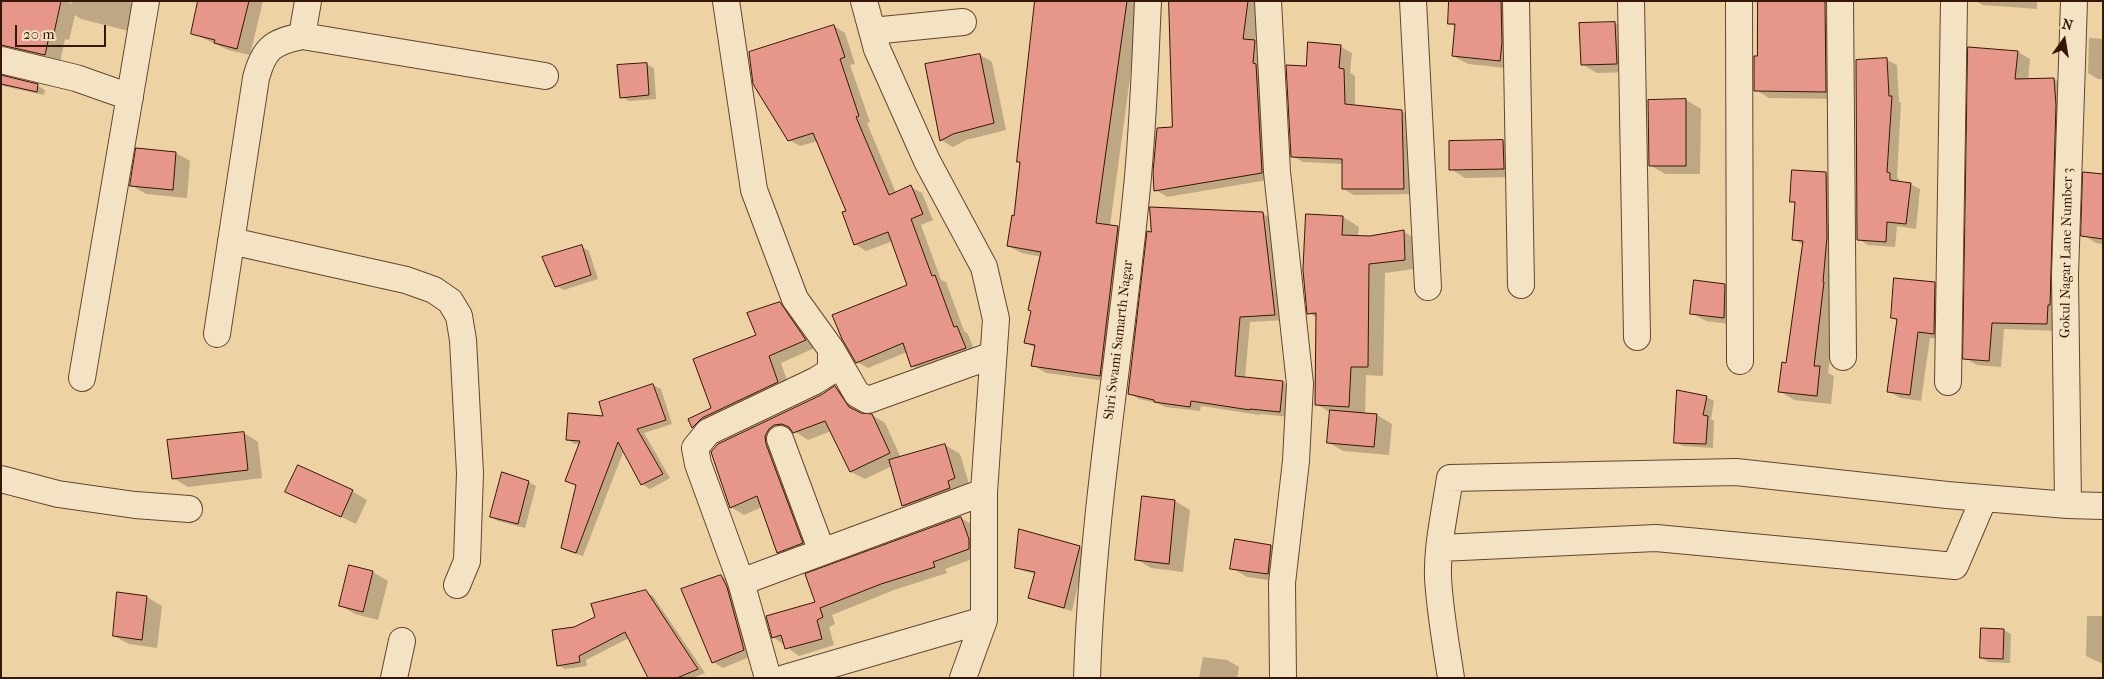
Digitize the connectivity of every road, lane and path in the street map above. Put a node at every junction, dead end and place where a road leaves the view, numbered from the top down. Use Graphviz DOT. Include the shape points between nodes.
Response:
graph roads {
  1 [pos="146,1"];
  2 [pos="308,1"];
  3 [pos="726,1"];
  4 [pos="864,1"];
  5 [pos="1148,1"];
  6 [pos="1268,1"];
  7 [pos="1414,1"];
  8 [pos="1516,1"];
  9 [pos="1631,1"];
  10 [pos="1739,1"];
  11 [pos="1840,1"];
  12 [pos="1954,1"];
  13 [pos="2074,1"];
  14 [pos="963,22"];
  15 [pos="872,31"];
  16 [pos="302,36"];
  17 [pos="1,60"];
  18 [pos="545,76"];
  19 [pos="130,97"];
  20 [pos="231,242"];
  21 [pos="1521,285"];
  22 [pos="1428,288"];
  23 [pos="217,334"];
  24 [pos="1637,337"];
  25 [pos="831,349"];
  26 [pos="993,355"];
  27 [pos="1843,357"];
  28 [pos="1740,361"];
  29 [pos="82,378"];
  30 [pos="1948,382"];
  31 [pos="780,439"];
  32 [pos="1,479"];
  33 [pos="984,492"];
  34 [pos="1984,498"];
  35 [pos="2068,505"];
  36 [pos="2103,506"];
  37 [pos="189,509"];
  38 [pos="1440,548"];
  39 [pos="822,552"];
  40 [pos="741,582"];
  41 [pos="457,585"];
  42 [pos="984,620"];
  43 [pos="402,641"];
  44 [pos="394,678"];
  45 [pos="768,678"];
  46 [pos="785,678"];
  47 [pos="963,678"];
  48 [pos="1087,678"];
  49 [pos="1283,678"];
  50 [pos="1451,678"];
  1 -- 19 [label="street"];
  2 -- 16 [label="street"];
  3 -- 25 [label="street" via="754,190 795,299"];
  4 -- 15 [label="street"];
  5 -- 48 [label="street, Shri Swami Samarth Nagar" via="1136,196 1099,500"];
  6 -- 49 [label="street" via="1277,172 1300,384 1296,461 1282,583"];
  7 -- 22 [label="street"];
  8 -- 21 [label="street"];
  9 -- 24 [label="street"];
  10 -- 28 [label="street"];
  11 -- 27 [label="street"];
  12 -- 30 [label="street"];
  13 -- 35 [label="street, Gokul Nagar Lane Number 3" via="2065,275"];
  14 -- 15 [label="street"];
  15 -- 26 [label="street" via="927,161 984,267 996,319"];
  16 -- 18 [label="street"];
  16 -- 20 [label="street" via="282,40 260,61"];
  17 -- 19 [label="street" via="76,78"];
  19 -- 29 [label="street"];
  20 -- 23 [label="street"];
  20 -- 41 [label="street" via="406,280 434,290 450,301 459,316 463,340 470,473 467,561"];
  25 -- 26 [label="street" via="857,394 868,400"];
  25 -- 40 [label="street" via="831,370 815,381 708,432 695,448"];
  26 -- 33 [label="street"];
  31 -- 39 [label="street"];
  32 -- 37 [label="street" via="58,494"];
  33 -- 39 [label="street"];
  33 -- 42 [label="street"];
  34 -- 35 [label="street"];
  34 -- 38 [label="street" via="1955,566 1656,538"];
  34 -- 38 [label="street" via="1736,472 1450,478"];
  35 -- 36 [label="street"];
  38 -- 50 [label="street" via="1441,616"];
  39 -- 40 [label="street"];
  40 -- 45 [label="street"];
  42 -- 46 [label="street"];
  42 -- 47 [label="street"];
  43 -- 44 [label="street"];
}
